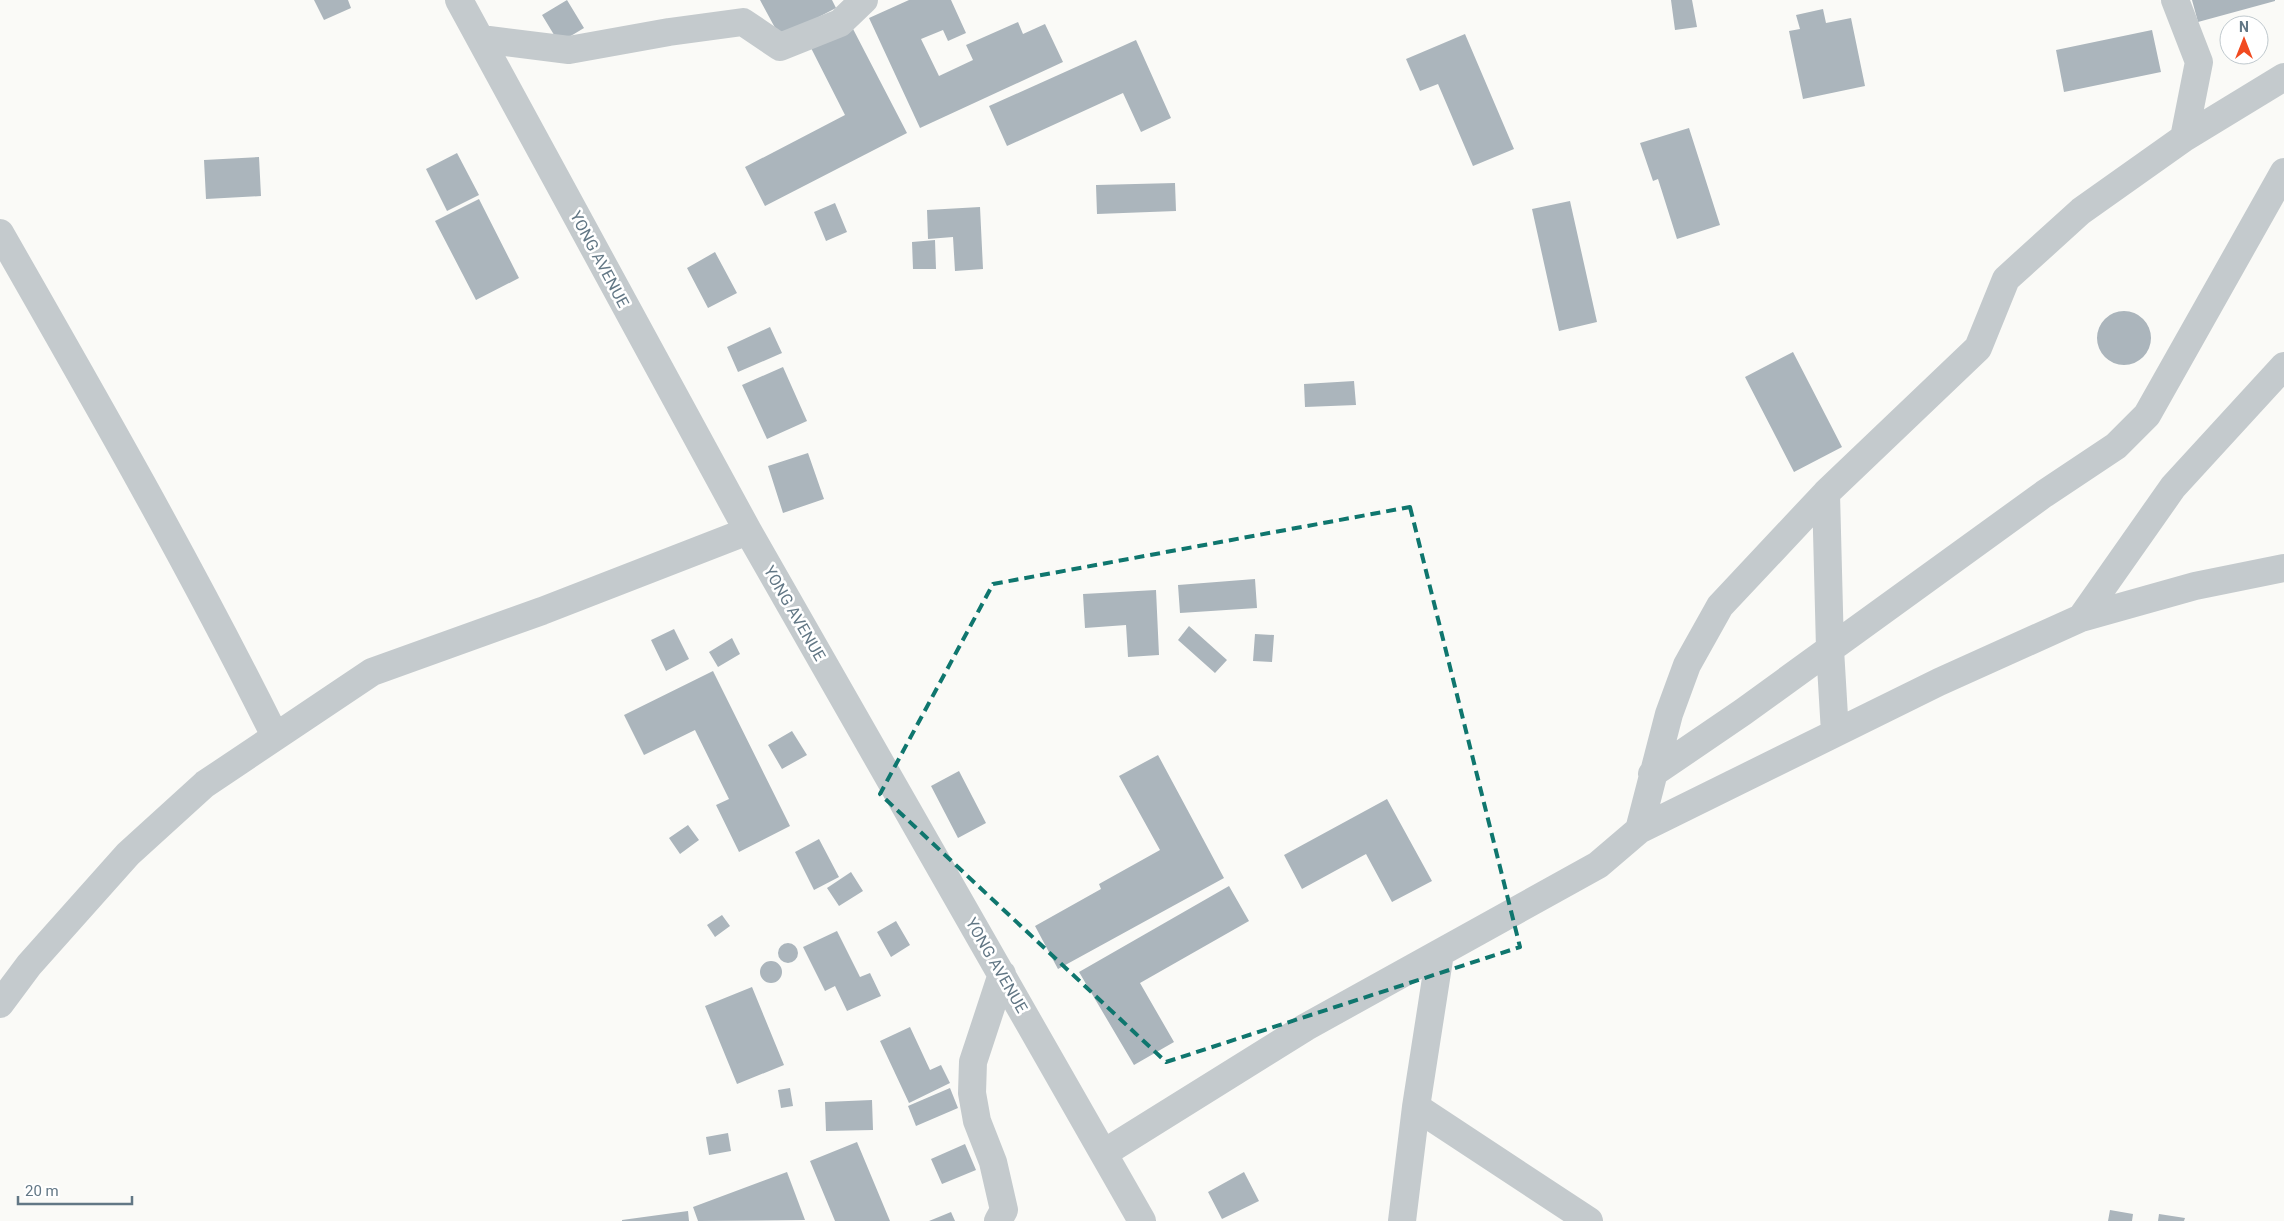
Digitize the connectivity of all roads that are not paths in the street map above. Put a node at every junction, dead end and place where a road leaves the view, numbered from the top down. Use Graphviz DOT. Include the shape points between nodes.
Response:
graph roads {
  1 [pos="459,0"];
  2 [pos="864,0"];
  3 [pos="2175,0"];
  4 [pos="481,39"];
  5 [pos="2284,77"];
  6 [pos="2184,138"];
  7 [pos="2284,172"];
  8 [pos="0,233"];
  9 [pos="2284,366"];
  10 [pos="1826,492"];
  11 [pos="748,531"];
  12 [pos="2284,568"];
  13 [pos="2081,618"];
  14 [pos="1830,649"];
  15 [pos="1835,733"];
  16 [pos="275,736"];
  17 [pos="1652,774"];
  18 [pos="1639,830"];
  19 [pos="1440,954"];
  20 [pos="1002,974"];
  21 [pos="0,1004"];
  22 [pos="1416,1107"];
  23 [pos="1104,1154"];
  24 [pos="998,1221"];
  25 [pos="1142,1221"];
  26 [pos="1402,1221"];
  27 [pos="1589,1221"];
  1 -- 4 [label="street, YONG AVENUE"];
  2 -- 4 [label="street" via="840,23 780,47 744,22 569,50"];
  3 -- 6 [label="street" via="2199,62"];
  4 -- 11 [label="street, YONG AVENUE"];
  5 -- 6 [label="street"];
  6 -- 10 [label="street" via="2081,211 2006,279 1978,348"];
  7 -- 14 [label="street" via="2147,415 2116,446 2044,494"];
  8 -- 16 [label="street" via="126,454"];
  9 -- 13 [label="street" via="2173,487"];
  10 -- 14 [label="street"];
  10 -- 17 [label="street" via="1720,606 1687,666"];
  11 -- 16 [label="street" via="542,611 372,672"];
  11 -- 20 [label="street, YONG AVENUE"];
  12 -- 13 [label="street" via="2195,586"];
  13 -- 15 [label="street"];
  14 -- 15 [label="street"];
  14 -- 17 [label="street"];
  15 -- 18 [label="street"];
  16 -- 21 [label="street" via="205,784 128,854 29,966"];
  17 -- 18 [label="street"];
  18 -- 19 [label="street" via="1598,866"];
  19 -- 22 [label="street"];
  19 -- 23 [label="street" via="1306,1027"];
  20 -- 23 [label="street, YONG AVENUE"];
  20 -- 24 [label="street" via="973,1062 972,1093 977,1121 993,1162 1004,1210"];
  22 -- 26 [label="street"];
  22 -- 27 [label="street"];
  23 -- 25 [label="street, YONG AVENUE"];
}
